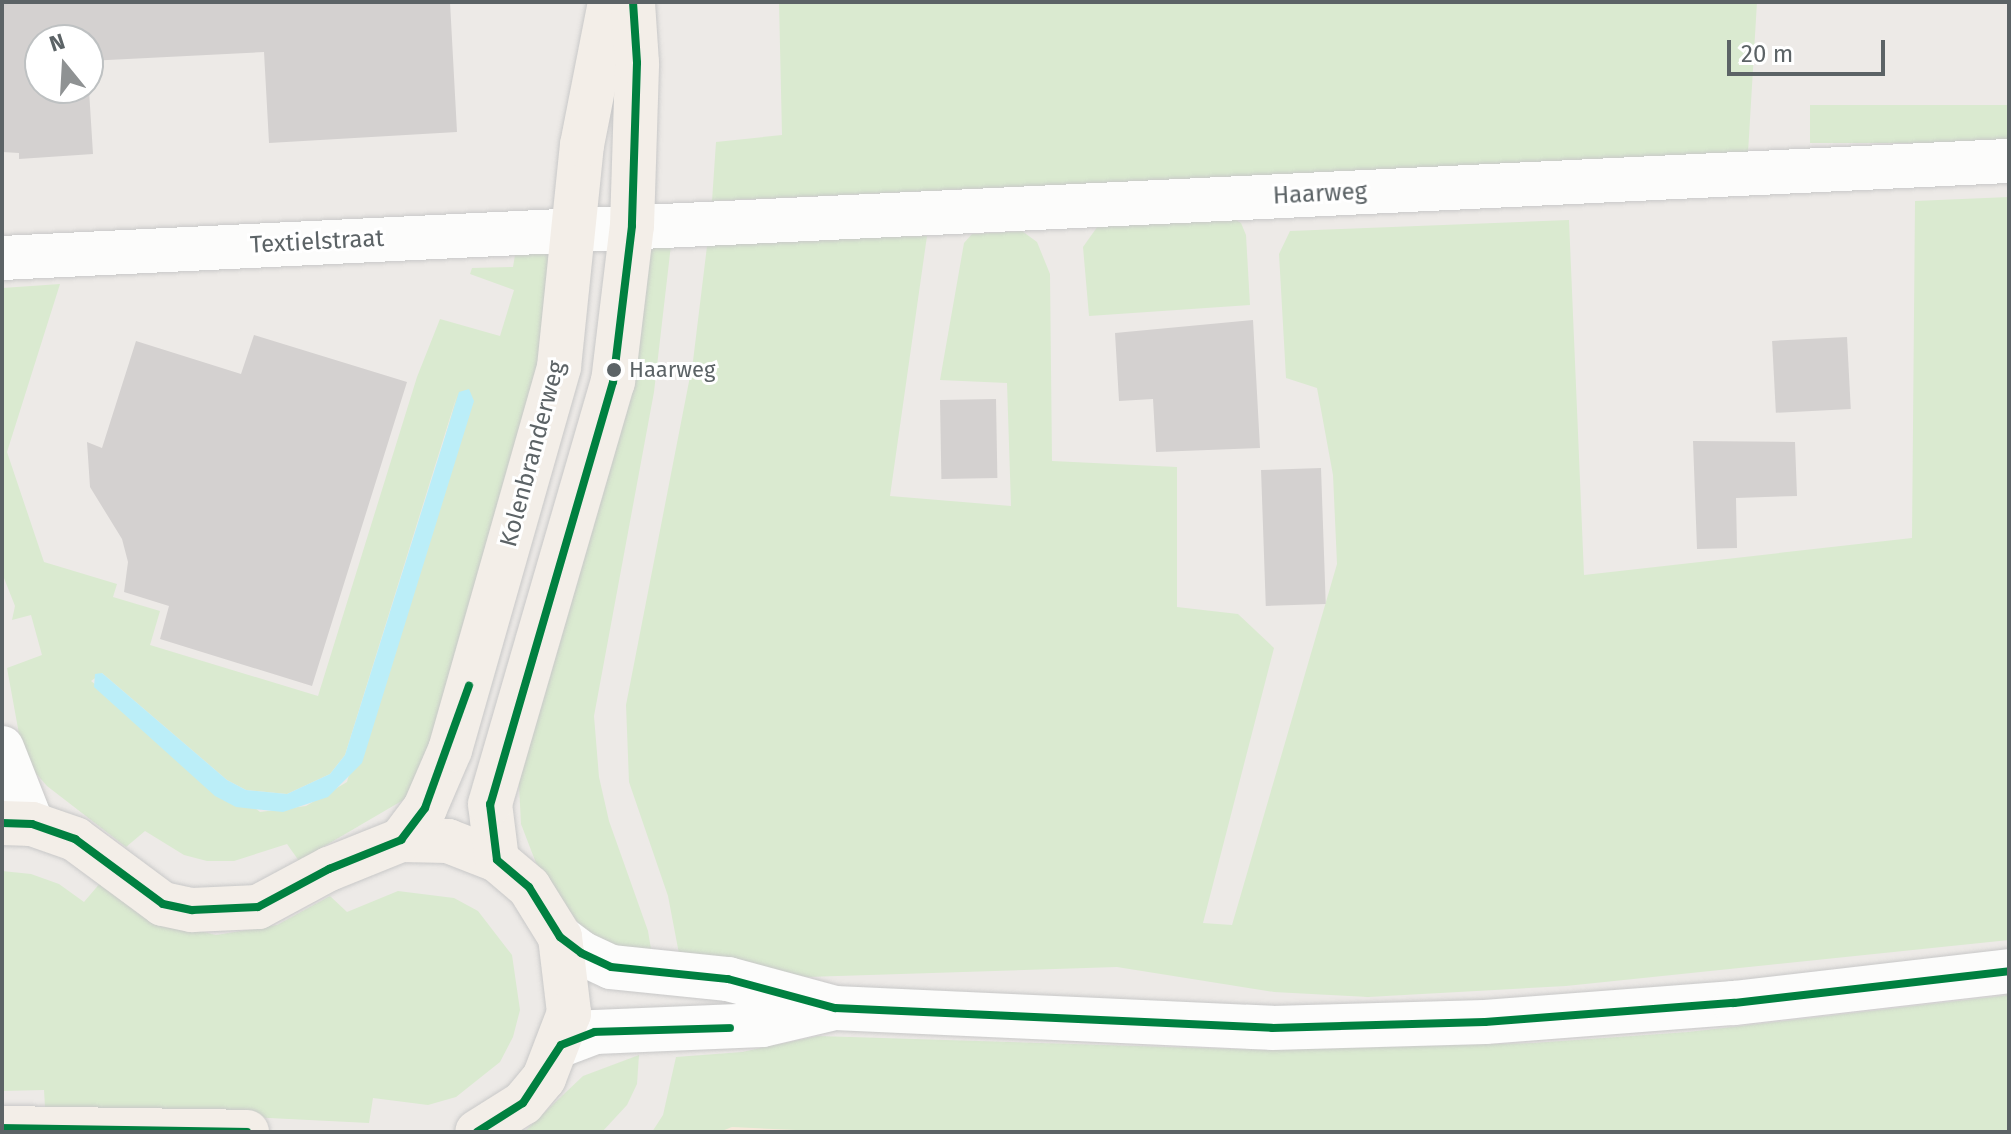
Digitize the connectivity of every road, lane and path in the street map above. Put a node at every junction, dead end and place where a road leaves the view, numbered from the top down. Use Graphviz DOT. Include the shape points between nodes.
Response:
graph roads {
  1 [pos="610,2"];
  2 [pos="633,2"];
  3 [pos="2009,161"];
  4 [pos="632,226"];
  5 [pos="572,229"];
  6 [pos="2,258"];
  7 [pos="2,748"];
  8 [pos="17,824"];
  9 [pos="401,840"];
  10 [pos="497,860"];
  11 [pos="560,937"];
  12 [pos="2009,971"];
  13 [pos="835,1008"];
  14 [pos="561,1045"];
  15 [pos="2,1128"];
  16 [pos="247,1132"];
  17 [pos="477,1132"];
  1 -- 5 [label="main road, Kolenbranderweg" via="582,145"];
  2 -- 4 [label="main road" via="637,63"];
  3 -- 4 [label="street, Haarweg"];
  4 -- 5 [label="street, Textielstraat"];
  4 -- 10 [label="main road" via="613,382 490,804"];
  5 -- 6 [label="street, Textielstraat"];
  5 -- 9 [label="main road, Kolenbranderweg" via="559,367 515,527 450,750 425,808"];
  7 -- 8 [label="street"];
  8 -- 9 [label="main road" via="75,839 163,904 192,910 258,907 329,869"];
  9 -- 10 [label="main road" via="448,841"];
  10 -- 11 [label="main road" via="529,887"];
  11 -- 13 [label="street" via="611,967 728,979"];
  11 -- 14 [label="main road" via="569,1013"];
  12 -- 13 [label="street" via="1734,1003 1455,1023 1272,1028"];
  13 -- 14 [label="street" via="762,1025 595,1032"];
  14 -- 17 [label="main road" via="523,1103"];
  15 -- 16 [label="main road"];
}
